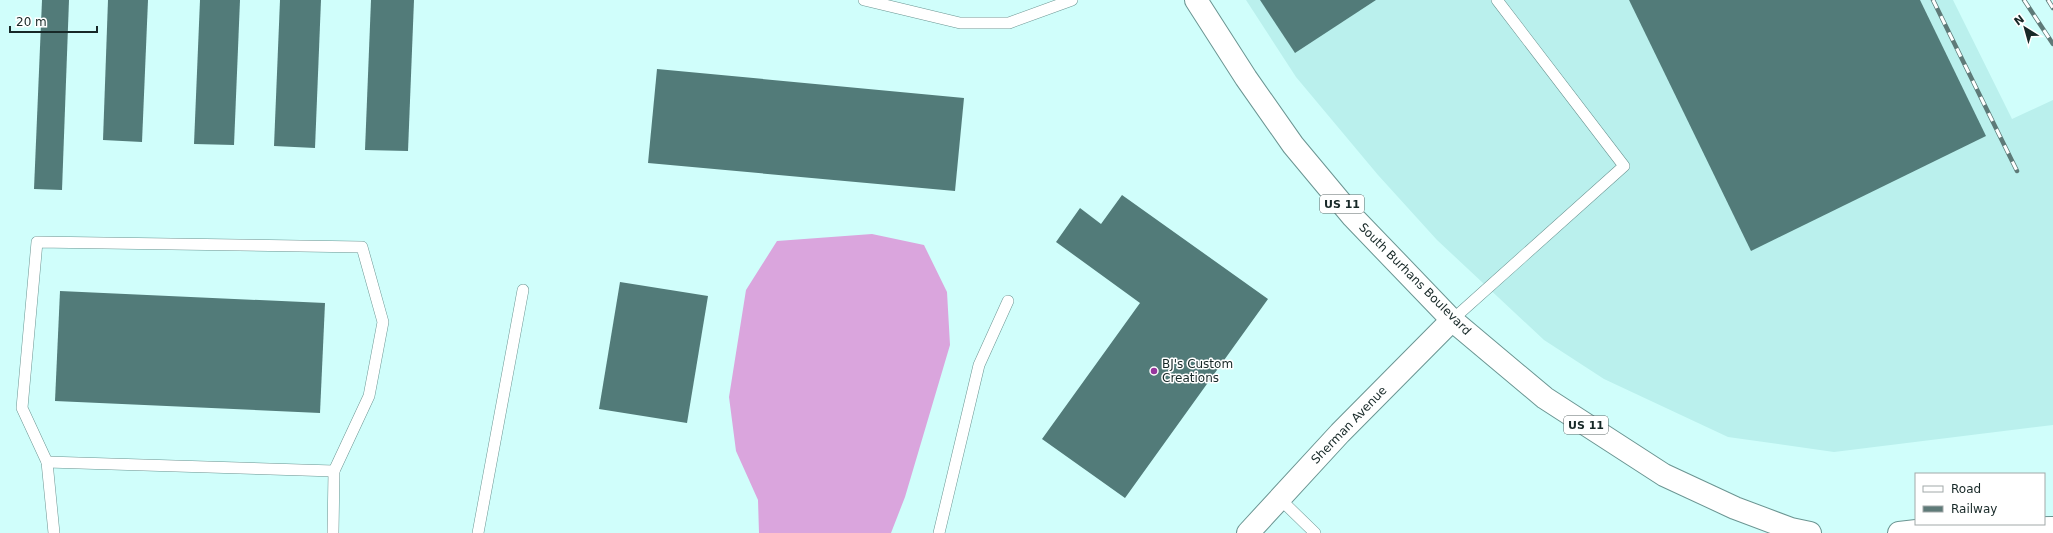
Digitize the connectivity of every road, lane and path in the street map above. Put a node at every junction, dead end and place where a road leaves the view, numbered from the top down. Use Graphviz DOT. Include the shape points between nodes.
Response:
graph roads {
  1 [pos="864,0"];
  2 [pos="1072,0"];
  3 [pos="1196,0"];
  4 [pos="1497,0"];
  5 [pos="523,290"];
  6 [pos="1008,301"];
  7 [pos="1452,320"];
  8 [pos="47,462"];
  9 [pos="334,471"];
  10 [pos="1279,498"];
  11 [pos="2053,528"];
  12 [pos="54,533"];
  13 [pos="333,533"];
  14 [pos="478,533"];
  15 [pos="939,533"];
  16 [pos="1248,533"];
  17 [pos="1315,533"];
  18 [pos="1810,533"];
  19 [pos="1899,533"];
  1 -- 2 [label="lane" via="960,23 1009,23"];
  3 -- 7 [label="main road, South Burhans Boulevard / US 11" via="1293,145 1353,217"];
  4 -- 7 [label="lane" via="1624,166"];
  5 -- 14 [label="lane"];
  6 -- 15 [label="lane" via="978,365"];
  7 -- 10 [label="main road, Sherman Avenue"];
  7 -- 18 [label="main road, South Burhans Boulevard / US 11" via="1545,398 1664,474 1735,508 1791,529"];
  8 -- 9 [label="lane"];
  8 -- 9 [label="lane" via="22,408 37,242 362,247 382,322 369,396"];
  8 -- 12 [label="lane"];
  9 -- 13 [label="lane"];
  10 -- 16 [label="main road, Sherman Avenue"];
  10 -- 17 [label="lane"];
  11 -- 19 [label="main road" via="1934,528"];
}
